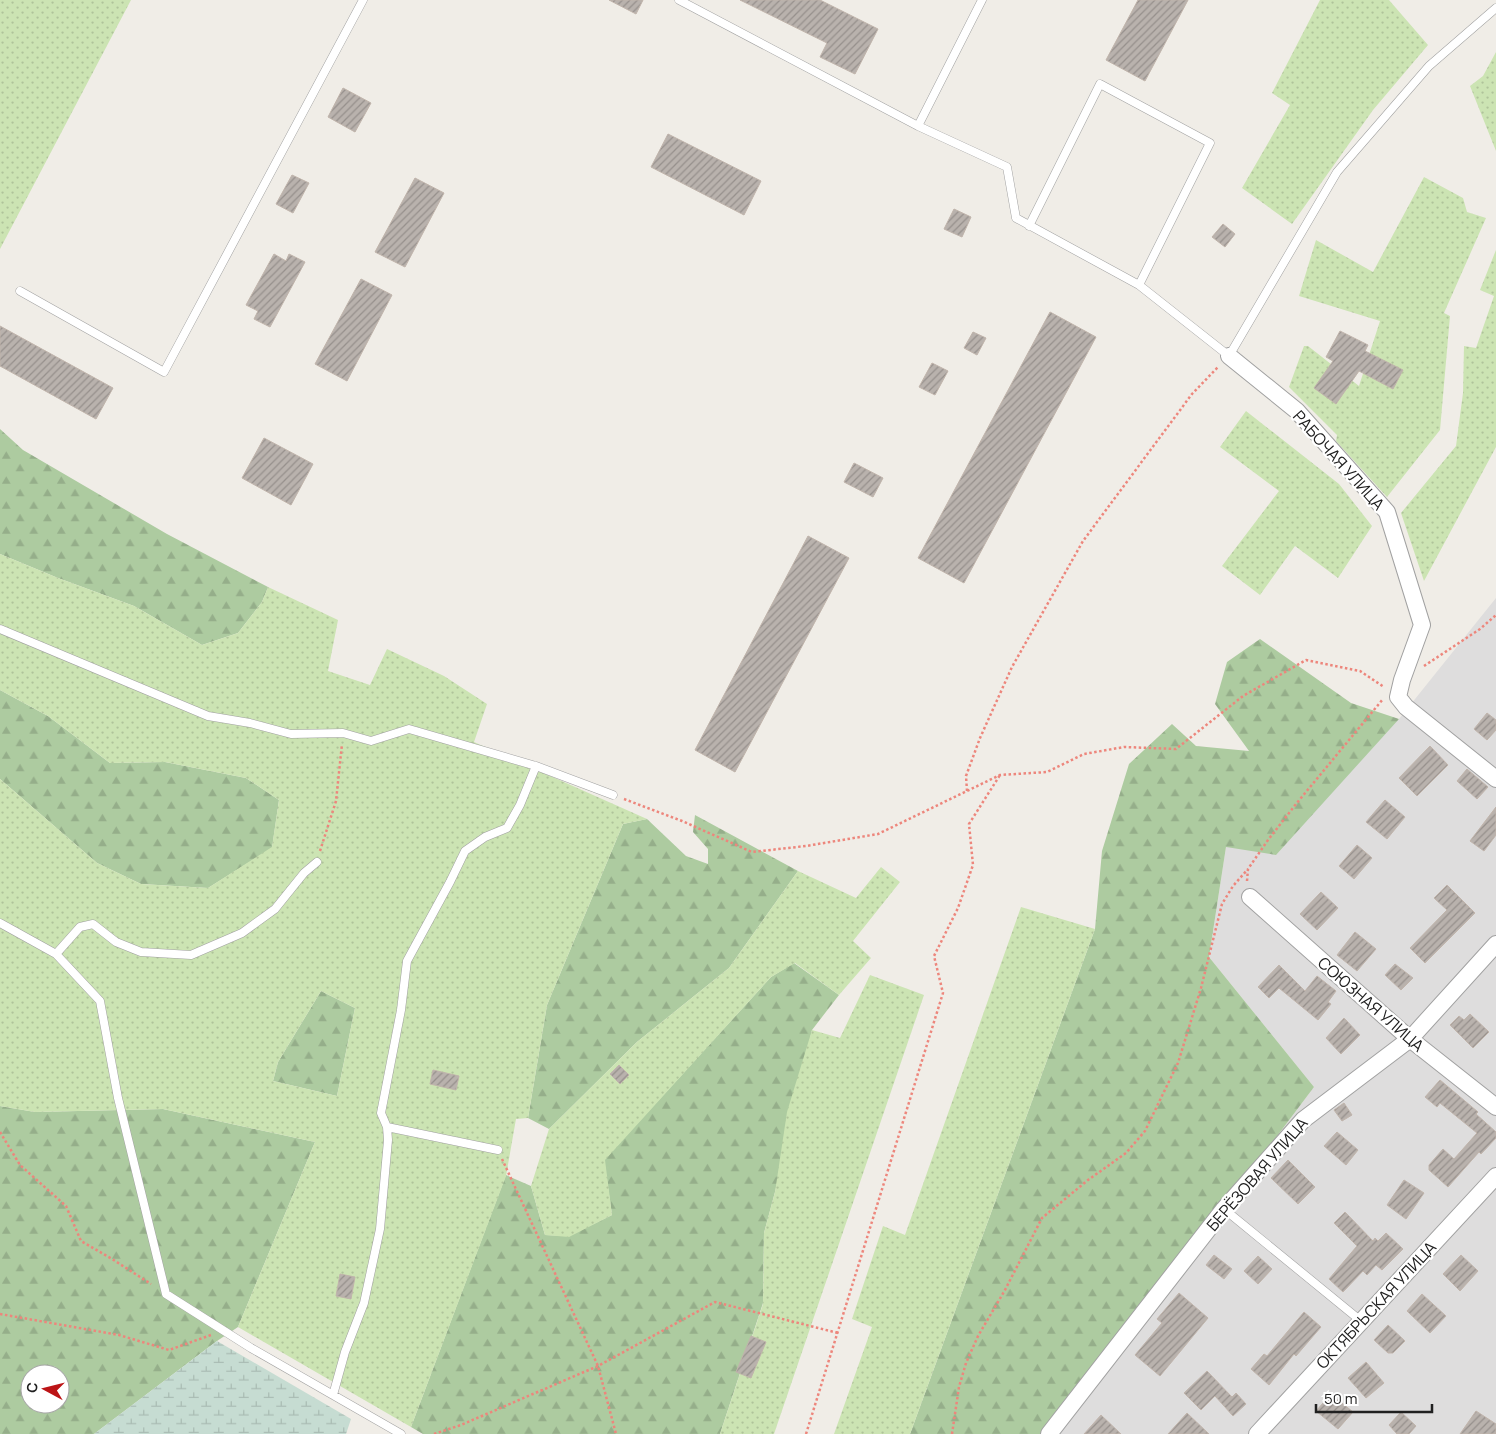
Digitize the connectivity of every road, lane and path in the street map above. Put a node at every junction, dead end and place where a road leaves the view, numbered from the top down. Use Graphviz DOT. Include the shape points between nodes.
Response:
graph roads {
  1 [pos="363,0"];
  2 [pos="679,0"];
  3 [pos="982,0"];
  4 [pos="1496,8"];
  5 [pos="918,126"];
  6 [pos="1029,226"];
  7 [pos="1139,285"];
  8 [pos="20,291"];
  9 [pos="1228,356"];
  10 [pos="1496,615"];
  11 [pos="0,629"];
  12 [pos="1397,689"];
  13 [pos="343,733"];
  14 [pos="536,766"];
  15 [pos="1000,775"];
  16 [pos="1496,779"];
  17 [pos="967,791"];
  18 [pos="613,795"];
  19 [pos="317,862"];
  20 [pos="1248,870"];
  21 [pos="1250,897"];
  22 [pos="0,923"];
  23 [pos="1496,944"];
  24 [pos="56,954"];
  25 [pos="1410,1040"];
  26 [pos="1496,1107"];
  27 [pos="387,1127"];
  28 [pos="0,1132"];
  29 [pos="498,1150"];
  30 [pos="1496,1176"];
  31 [pos="1224,1209"];
  32 [pos="166,1294"];
  33 [pos="0,1314"];
  34 [pos="1361,1321"];
  35 [pos="224,1330"];
  36 [pos="838,1333"];
  37 [pos="598,1366"];
  38 [pos="333,1395"];
  39 [pos="1052,1433"];
  40 [pos="401,1434"];
  41 [pos="434,1434"];
  42 [pos="616,1434"];
  43 [pos="806,1434"];
  44 [pos="952,1434"];
  45 [pos="1257,1434"];
  1 -- 8 [label="lane" via="164,372"];
  2 -- 5 [label="lane"];
  3 -- 5 [label="lane"];
  4 -- 9 [label="lane" via="1429,66 1337,172"];
  5 -- 6 [label="lane" via="1007,167 1016,218"];
  6 -- 7 [label="lane"];
  6 -- 7 [label="lane" via="1100,84 1168,120 1210,143"];
  7 -- 9 [label="lane"];
  9 -- 12 [label="street, РАБОЧАЯ УЛИЦА" via="1297,411 1387,512 1422,625"];
  9 -- 17 [label="path" via="1192,394 1083,541 1012,667 966,776"];
  10 -- 12 [label="path"];
  11 -- 13 [label="lane" via="208,716 291,734"];
  12 -- 15 [label="path" via="1360,671 1306,660 1243,696 1176,749 1124,747 1084,754 1047,772"];
  12 -- 16 [label="street" via="1406,707"];
  12 -- 20 [label="path" via="1296,804"];
  13 -- 14 [label="lane" via="371,741 409,729"];
  13 -- 19 [label="path" via="336,801"];
  14 -- 18 [label="lane"];
  14 -- 27 [label="lane" via="507,828 485,837 466,851 407,960 382,1113"];
  15 -- 17 [label="path"];
  15 -- 36 [label="path" via="969,824 974,865 958,908 934,956 944,993"];
  17 -- 18 [label="path" via="878,834 752,852"];
  19 -- 24 [label="lane" via="275,909 255,924 191,955 141,952 116,942 92,924 80,927"];
  20 -- 21 [label="path"];
  20 -- 44 [label="path" via="1222,904 1178,1063 1145,1131 1126,1153 1042,1218 966,1363"];
  21 -- 25 [label="street, СОЮЗНАЯ УЛИЦА"];
  22 -- 24 [label="lane"];
  23 -- 25 [label="street, БЕРЁЗОВАЯ УЛИЦА"];
  24 -- 32 [label="lane" via="100,1001 118,1098"];
  25 -- 26 [label="street, СОЮЗНАЯ УЛИЦА"];
  25 -- 31 [label="street, БЕРЁЗОВАЯ УЛИЦА" via="1303,1120"];
  27 -- 29 [label="lane"];
  27 -- 38 [label="lane" via="380,1229 364,1303"];
  28 -- 32 [label="path" via="20,1165 66,1206 81,1241"];
  29 -- 37 [label="path"];
  30 -- 34 [label="street, ОКТЯБРЬСКАЯ УЛИЦА"];
  31 -- 34 [label="lane"];
  31 -- 39 [label="street, БЕРЁЗОВАЯ УЛИЦА"];
  32 -- 35 [label="lane"];
  33 -- 35 [label="path" via="119,1335 169,1350"];
  34 -- 45 [label="street, ОКТЯБРЬСКАЯ УЛИЦА"];
  35 -- 38 [label="lane"];
  36 -- 37 [label="path" via="715,1302"];
  36 -- 43 [label="path"];
  37 -- 41 [label="path"];
  37 -- 42 [label="path"];
  38 -- 40 [label="lane"];
}
